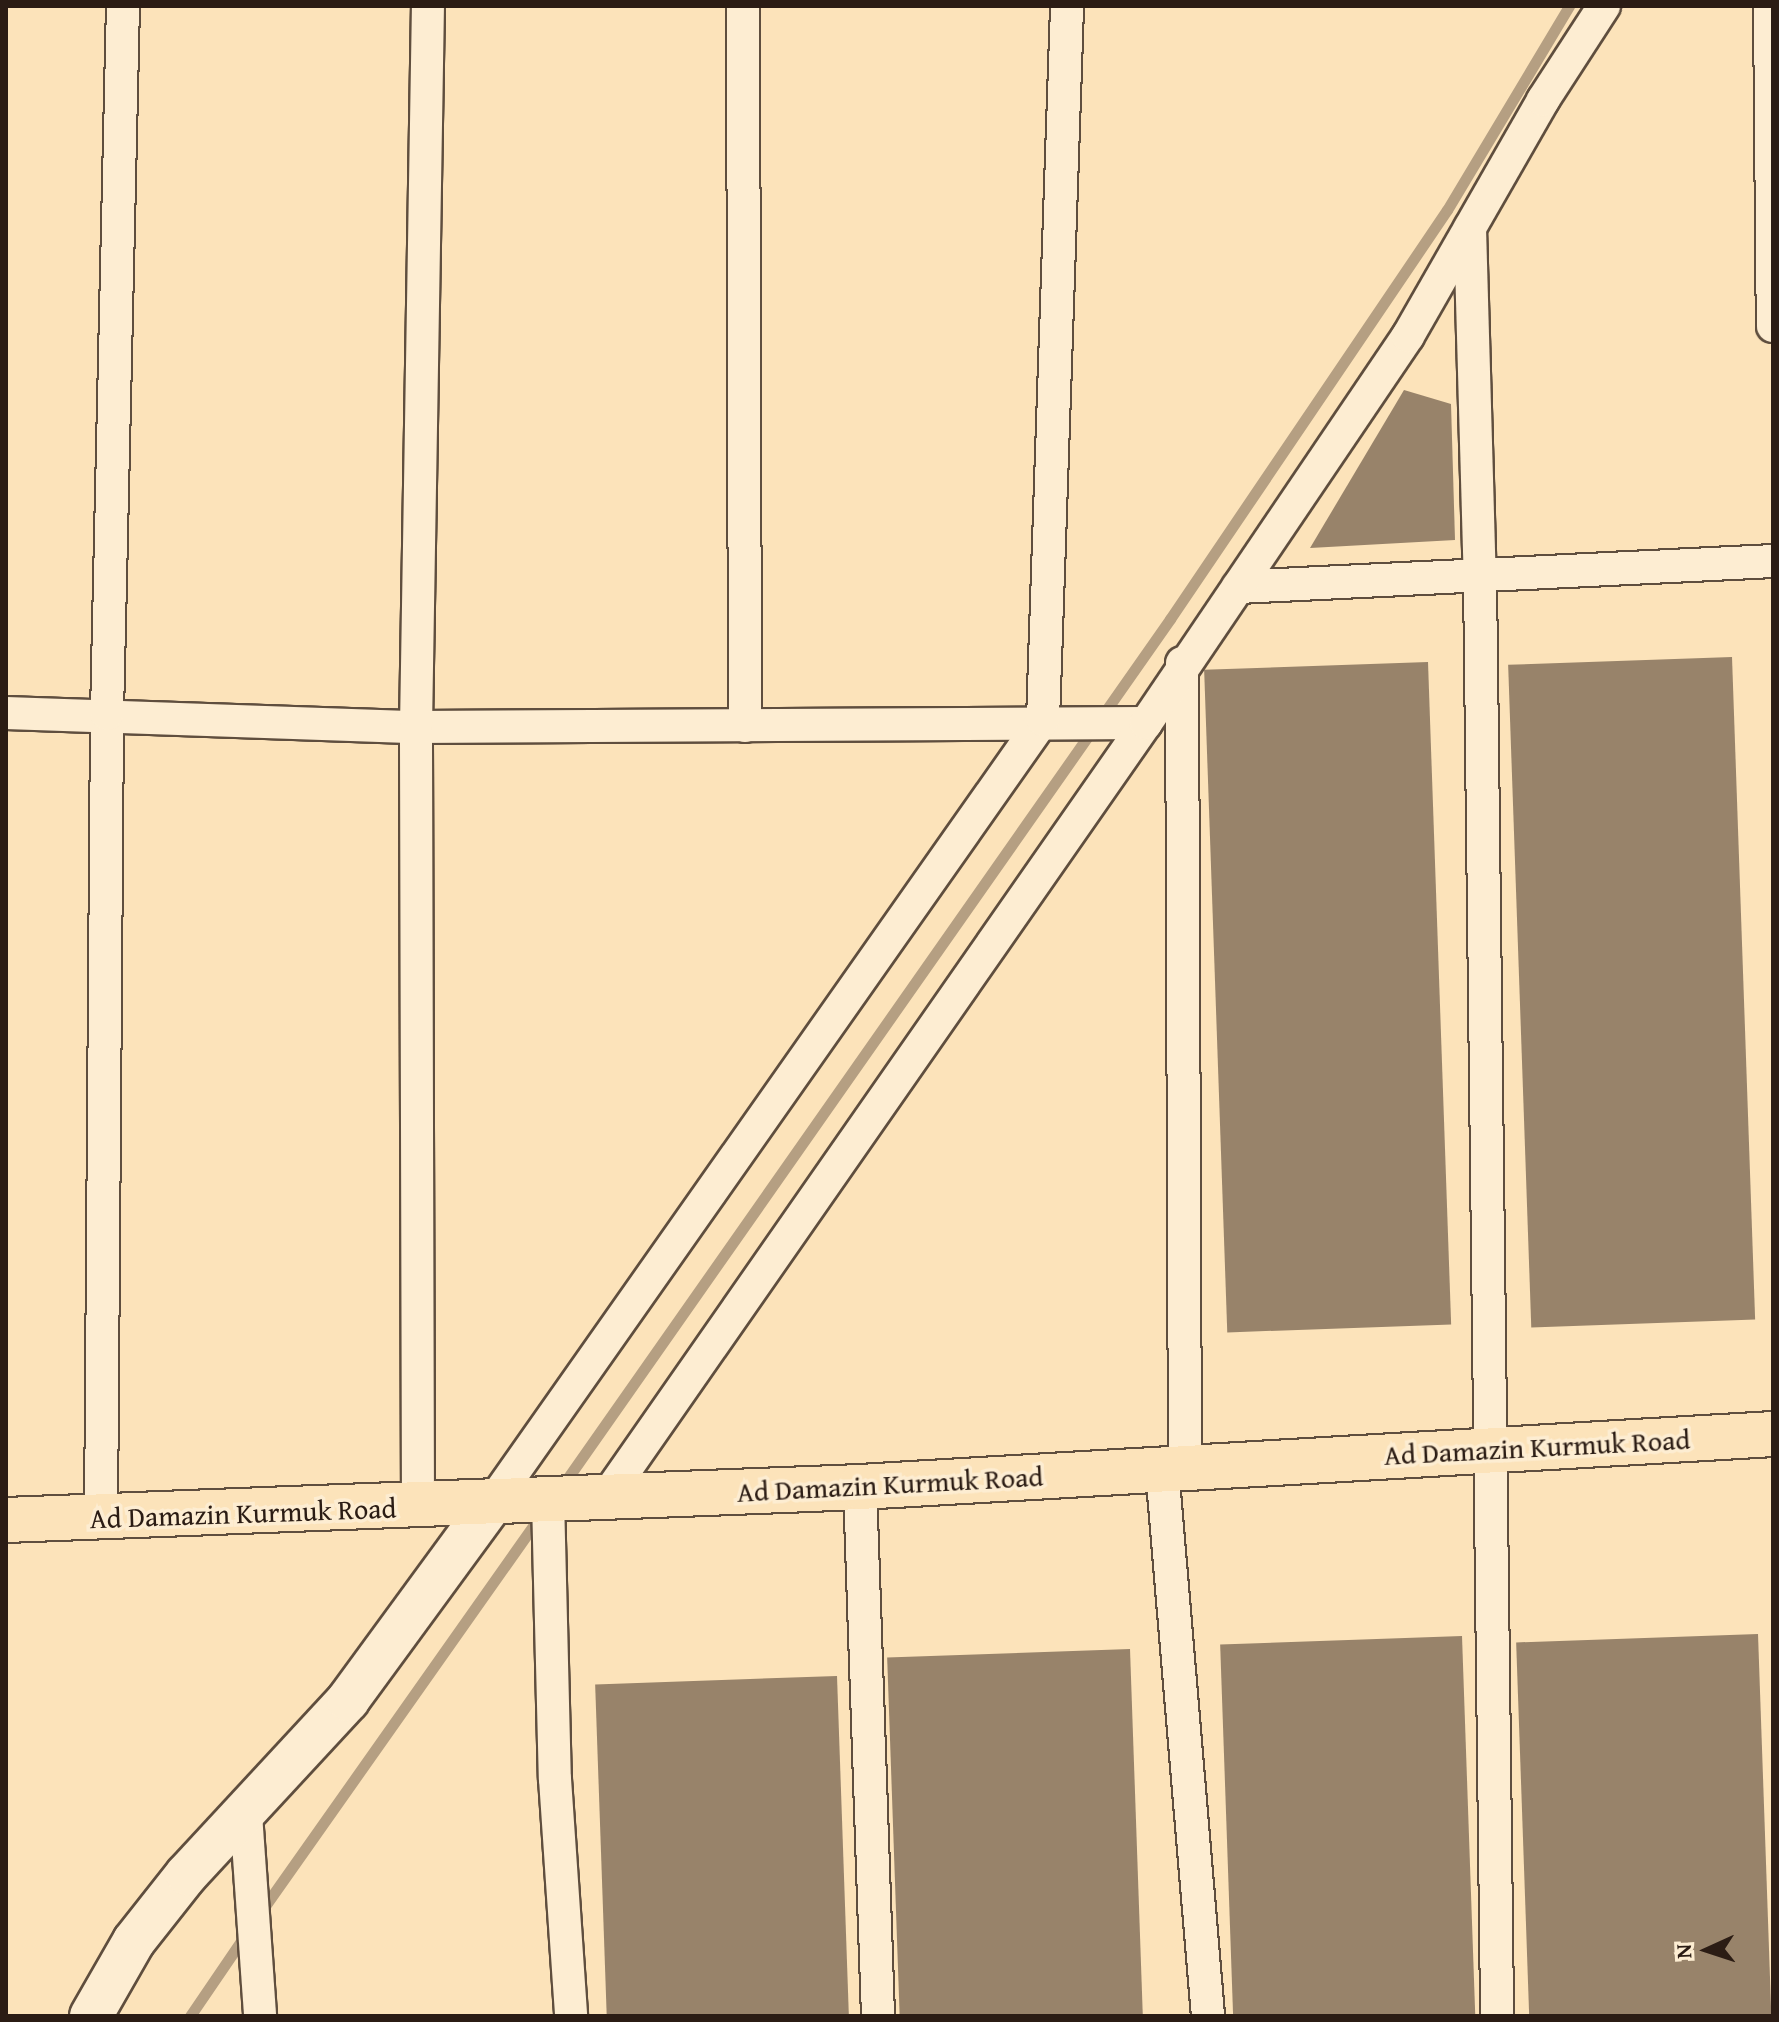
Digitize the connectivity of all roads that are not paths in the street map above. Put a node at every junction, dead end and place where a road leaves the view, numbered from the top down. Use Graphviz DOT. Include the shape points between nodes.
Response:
graph roads {
  1 [pos="123,6"];
  2 [pos="428,6"];
  3 [pos="743,6"];
  4 [pos="1067,6"];
  5 [pos="1604,6"];
  6 [pos="1770,6"];
  7 [pos="1470,228"];
  8 [pos="1773,326"];
  9 [pos="1773,561"];
  10 [pos="1480,577"];
  11 [pos="1238,587"];
  12 [pos="1182,663"];
  13 [pos="6,713"];
  14 [pos="107,714"];
  15 [pos="1043,720"];
  16 [pos="1146,723"];
  17 [pos="745,726"];
  18 [pos="416,727"];
  19 [pos="1773,1434"];
  20 [pos="1488,1449"];
  21 [pos="1174,1468"];
  22 [pos="860,1487"];
  23 [pos="548,1499"];
  24 [pos="605,1499"];
  25 [pos="492,1503"];
  26 [pos="418,1507"];
  27 [pos="101,1517"];
  28 [pos="6,1520"];
  29 [pos="246,1814"];
  30 [pos="91,2016"];
  31 [pos="260,2016"];
  32 [pos="571,2016"];
  33 [pos="878,2016"];
  34 [pos="1208,2016"];
  35 [pos="1497,2016"];
  1 -- 14 [label="street"];
  2 -- 18 [label="street"];
  3 -- 17 [label="street"];
  4 -- 15 [label="street"];
  5 -- 7 [label="street"];
  6 -- 8 [label="street"];
  7 -- 10 [label="street"];
  7 -- 11 [label="street" via="1408,336"];
  9 -- 10 [label="street"];
  10 -- 11 [label="street"];
  10 -- 20 [label="street"];
  11 -- 12 [label="street"];
  12 -- 16 [label="street"];
  12 -- 21 [label="street"];
  13 -- 14 [label="street"];
  14 -- 18 [label="street"];
  14 -- 27 [label="street"];
  15 -- 16 [label="street"];
  15 -- 17 [label="street"];
  15 -- 25 [label="street"];
  16 -- 24 [label="street"];
  17 -- 18 [label="street"];
  18 -- 26 [label="street"];
  19 -- 20 [label="highway, Ad Damazin Kurmuk Road"];
  20 -- 21 [label="highway, Ad Damazin Kurmuk Road"];
  20 -- 35 [label="street"];
  21 -- 22 [label="highway, Ad Damazin Kurmuk Road"];
  21 -- 34 [label="street"];
  22 -- 24 [label="highway, Ad Damazin Kurmuk Road"];
  22 -- 33 [label="street"];
  23 -- 24 [label="highway, Ad Damazin Kurmuk Road"];
  23 -- 25 [label="highway, Ad Damazin Kurmuk Road"];
  23 -- 32 [label="street" via="554,1750"];
  25 -- 26 [label="highway, Ad Damazin Kurmuk Road"];
  25 -- 29 [label="street" via="348,1700"];
  26 -- 27 [label="highway, Ad Damazin Kurmuk Road"];
  27 -- 28 [label="highway, Ad Damazin Kurmuk Road"];
  29 -- 30 [label="street" via="187,1874 143,1930"];
  29 -- 31 [label="street"];
}
